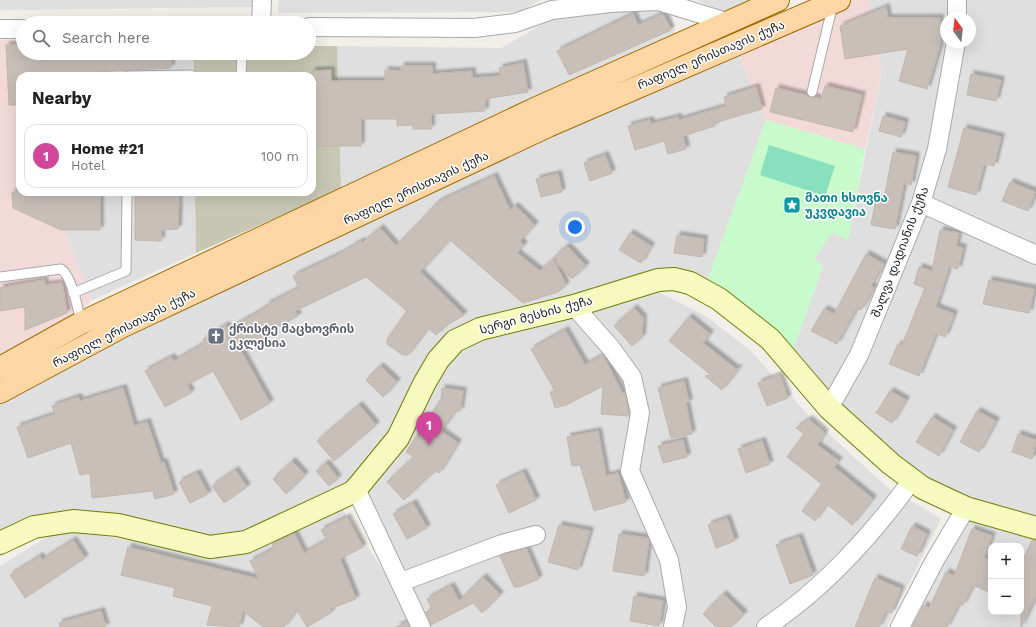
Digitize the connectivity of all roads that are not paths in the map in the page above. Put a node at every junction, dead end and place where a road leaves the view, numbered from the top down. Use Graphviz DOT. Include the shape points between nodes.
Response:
graph roads {
  1 [pos="262,0"];
  2 [pos="778,0"];
  3 [pos="957,0"];
  4 [pos="836,1"];
  5 [pos="552,5"];
  6 [pos="957,12"];
  7 [pos="261,16"];
  8 [pos="727,22"];
  9 [pos="316,27"];
  10 [pos="0,29"];
  11 [pos="16,29"];
  12 [pos="955,48"];
  13 [pos="242,60"];
  14 [pos="241,72"];
  15 [pos="812,92"];
  16 [pos="127,196"];
  17 [pos="921,203"];
  18 [pos="1036,255"];
  19 [pos="0,277"];
  20 [pos="73,293"];
  21 [pos="574,306"];
  22 [pos="81,323"];
  23 [pos="0,368"];
  24 [pos="0,392"];
  25 [pos="829,408"];
  26 [pos="912,480"];
  27 [pos="356,489"];
  28 [pos="966,508"];
  29 [pos="1036,528"];
  30 [pos="536,535"];
  31 [pos="0,544"];
  32 [pos="401,582"];
  33 [pos="421,627"];
  34 [pos="673,627"];
  35 [pos="766,627"];
  36 [pos="900,627"];
  1 -- 7 [label="street"];
  2 -- 8 [label="main road, რაფიელ ერისთავის ქუჩა"];
  3 -- 6 [label="street"];
  4 -- 15 [label="lane"];
  4 -- 24 [label="main road, რაფიელ ერისთავის ქუჩა" via="548,126 123,326"];
  5 -- 8 [label="street" via="658,2"];
  5 -- 9 [label="street" via="515,23 474,28"];
  8 -- 22 [label="main road, რაფიელ ერისთავის ქუჩა" via="539,107"];
  10 -- 11 [label="street"];
  12 -- 17 [label="street, შალვა დადიანის ქუჩა" via="937,149"];
  13 -- 14 [label="lane"];
  16 -- 20 [label="lane" via="126,271"];
  17 -- 18 [label="street"];
  17 -- 25 [label="street, შალვა დადიანის ქუჩა" via="859,355"];
  19 -- 20 [label="lane" via="61,268 65,271"];
  20 -- 22 [label="lane"];
  21 -- 25 [label="street, სერგი მესხის ქუჩა" via="658,280 674,279 690,283 719,299 770,339"];
  21 -- 27 [label="street, სერგი მესხის ქუჩა" via="480,329 455,341 438,360 398,438"];
  21 -- 34 [label="street" via="611,348 632,377 640,412 630,471 669,560 677,607"];
  22 -- 23 [label="main road, რაფიელ ერისთავის ქუჩა"];
  25 -- 26 [label="street, სერგი მესხის ქუჩა"];
  26 -- 28 [label="street, სერგი მესხის ქუჩა" via="923,488"];
  26 -- 35 [label="street" via="890,510 829,576 790,612"];
  27 -- 31 [label="street, სერგი მესხის ქუჩა" via="246,542 210,547 118,525 73,522 34,527"];
  27 -- 32 [label="street"];
  28 -- 29 [label="street, სერგი მესხის ქუჩა"];
  28 -- 36 [label="street"];
  30 -- 32 [label="street" via="502,544"];
  32 -- 33 [label="street"];
}
